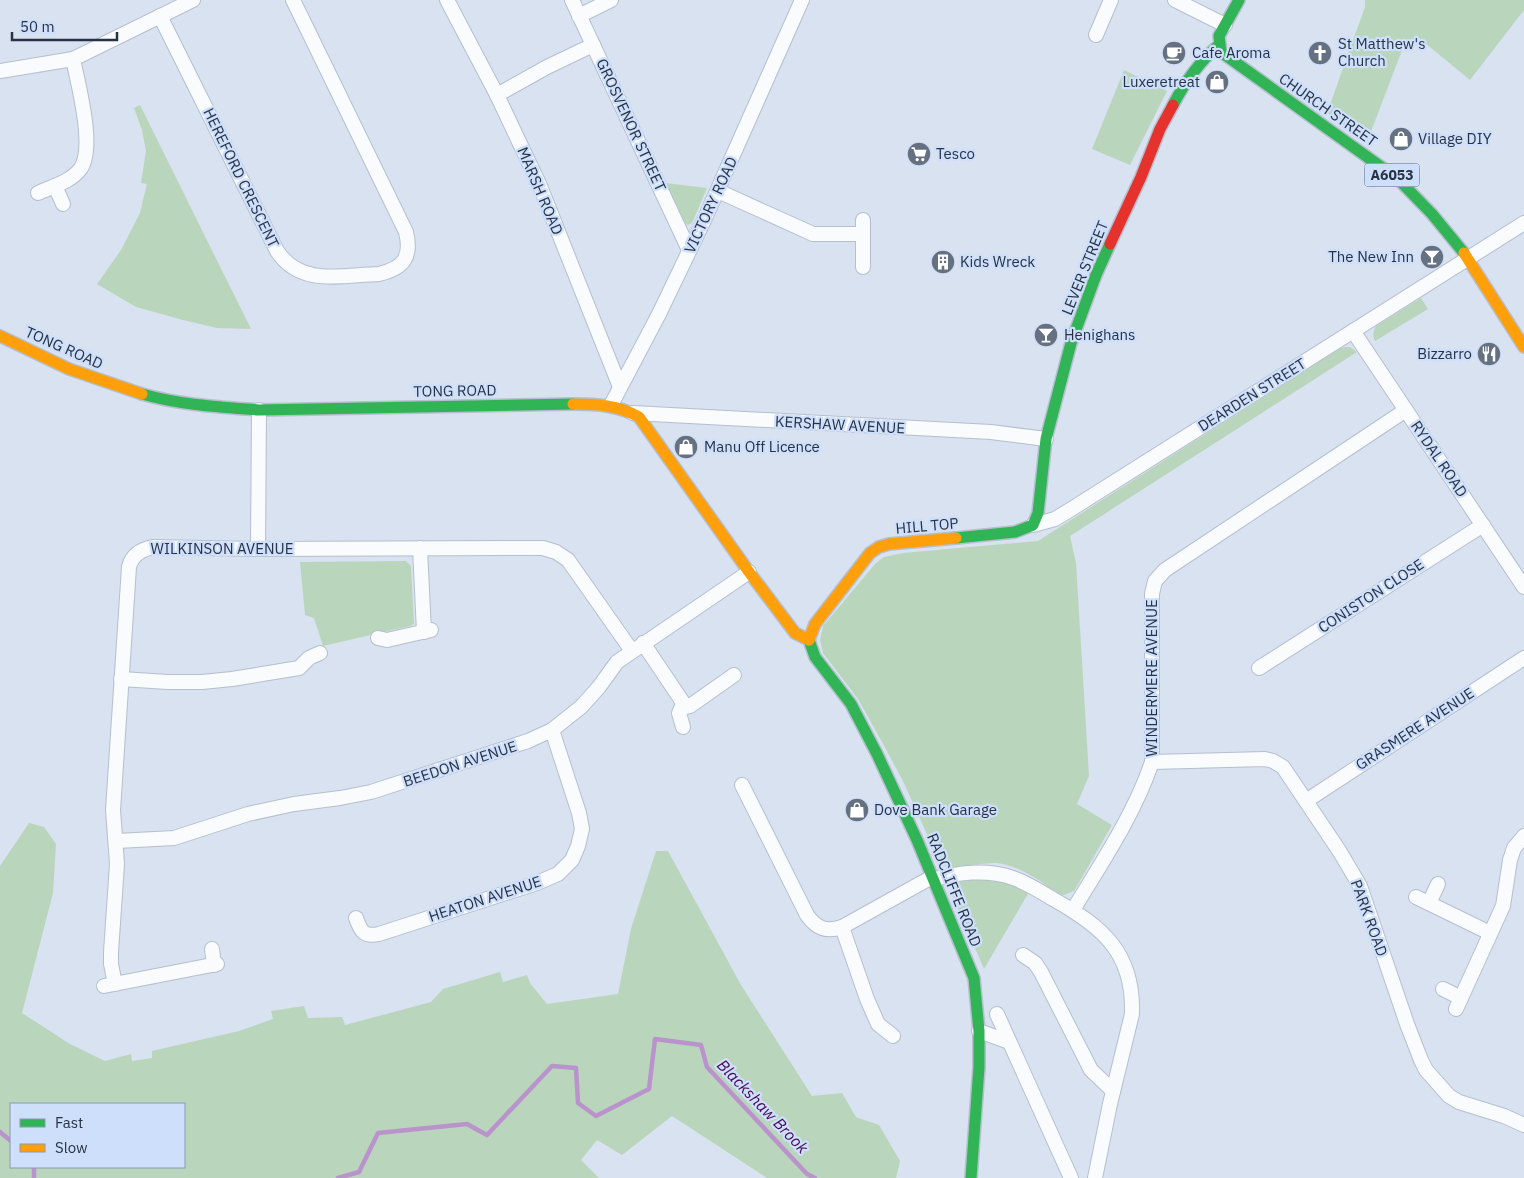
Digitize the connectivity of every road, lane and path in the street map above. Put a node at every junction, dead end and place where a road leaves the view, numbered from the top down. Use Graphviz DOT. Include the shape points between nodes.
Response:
graph roads {
  1 [pos="193,0"];
  2 [pos="293,0"];
  3 [pos="447,0"];
  4 [pos="572,0"];
  5 [pos="611,0"];
  6 [pos="802,0"];
  7 [pos="1111,0"];
  8 [pos="1174,0"];
  9 [pos="1238,0"];
  10 [pos="160,16"];
  11 [pos="580,16"];
  12 [pos="1225,26"];
  13 [pos="1096,35"];
  14 [pos="593,45"];
  15 [pos="1219,45"];
  16 [pos="73,59"];
  17 [pos="0,71"];
  18 [pos="496,95"];
  19 [pos="55,186"];
  20 [pos="718,191"];
  21 [pos="38,192"];
  22 [pos="63,204"];
  23 [pos="1524,223"];
  24 [pos="689,250"];
  25 [pos="1467,258"];
  26 [pos="863,267"];
  27 [pos="1353,331"];
  28 [pos="0,336"];
  29 [pos="1524,347"];
  30 [pos="620,387"];
  31 [pos="611,405"];
  32 [pos="259,410"];
  33 [pos="1406,410"];
  34 [pos="633,413"];
  35 [pos="1046,439"];
  36 [pos="1034,524"];
  37 [pos="1482,525"];
  38 [pos="420,548"];
  39 [pos="258,549"];
  40 [pos="749,572"];
  41 [pos="1524,587"];
  42 [pos="378,638"];
  43 [pos="809,640"];
  44 [pos="643,643"];
  45 [pos="632,651"];
  46 [pos="320,653"];
  47 [pos="1524,658"];
  48 [pos="1259,668"];
  49 [pos="734,675"];
  50 [pos="122,679"];
  51 [pos="683,704"];
  52 [pos="683,727"];
  53 [pos="552,730"];
  54 [pos="1152,762"];
  55 [pos="742,785"];
  56 [pos="1306,801"];
  57 [pos="1524,836"];
  58 [pos="117,841"];
  59 [pos="933,878"];
  60 [pos="1438,884"];
  61 [pos="1073,910"];
  62 [pos="356,918"];
  63 [pos="842,927"];
  64 [pos="1490,934"];
  65 [pos="212,949"];
  66 [pos="1023,955"];
  67 [pos="1443,989"];
  68 [pos="996,1014"];
  69 [pos="979,1031"];
  70 [pos="893,1036"];
  71 [pos="1009,1042"];
  72 [pos="1113,1091"];
  73 [pos="1524,1125"];
  74 [pos="971,1178"];
  75 [pos="1072,1178"];
  76 [pos="1095,1178"];
  1 -- 10 [label="street"];
  2 -- 10 [label="street, HEREFORD CRESCENT" via="406,232 409,242 406,257 402,264 388,272 318,277 301,273 286,264"];
  3 -- 18 [label="street, MARSH ROAD"];
  4 -- 11 [label="street, GROSVENOR STREET"];
  5 -- 11 [label="street"];
  6 -- 20 [label="street, VICTORY ROAD"];
  7 -- 13 [label="street"];
  8 -- 12 [label="street"];
  9 -- 12 [label="main road"];
  10 -- 16 [label="street"];
  11 -- 14 [label="street, GROSVENOR STREET"];
  12 -- 15 [label="main road" via="1219,36"];
  14 -- 18 [label="street"];
  14 -- 24 [label="street, GROSVENOR STREET"];
  15 -- 25 [label="main road, CHURCH STREET / A6053" via="1229,58 1398,179 1432,214"];
  15 -- 35 [label="main road, LEVER STREET" via="1206,56 1182,88 1160,129 1096,275 1071,343"];
  16 -- 17 [label="street"];
  16 -- 19 [label="street" via="87,148 81,168"];
  18 -- 30 [label="street, MARSH ROAD" via="540,186"];
  19 -- 21 [label="street"];
  19 -- 22 [label="street"];
  20 -- 24 [label="street, VICTORY ROAD"];
  20 -- 26 [label="street" via="813,234 862,227"];
  23 -- 25 [label="street, DEARDEN STREET"];
  24 -- 30 [label="street, VICTORY ROAD"];
  25 -- 27 [label="street, DEARDEN STREET"];
  25 -- 29 [label="main road, CHURCH STREET / A6053"];
  27 -- 33 [label="street, RYDAL ROAD"];
  27 -- 36 [label="street, DEARDEN STREET" via="1067,512"];
  28 -- 32 [label="main road, TONG ROAD" via="69,369 127,390 188,404"];
  30 -- 31 [label="street, VICTORY ROAD"];
  31 -- 32 [label="main road, TONG ROAD"];
  31 -- 34 [label="main road, TONG ROAD"];
  32 -- 39 [label="street"];
  33 -- 37 [label="street, RYDAL ROAD"];
  33 -- 54 [label="street, WINDERMERE AVENUE" via="1165,570 1155,581 1152,594"];
  34 -- 35 [label="street, KERSHAW AVENUE" via="991,432"];
  34 -- 40 [label="main road, TONG ROAD"];
  35 -- 36 [label="main road, LEVER STREET" via="1038,514"];
  36 -- 43 [label="main road, HILL TOP" via="1015,532 879,547 815,624"];
  37 -- 41 [label="street, RYDAL ROAD"];
  37 -- 48 [label="street, CONISTON CLOSE"];
  38 -- 39 [label="street, WILKINSON AVENUE"];
  38 -- 42 [label="street" via="429,631 387,640"];
  38 -- 45 [label="street, WILKINSON AVENUE" via="543,548 556,552 568,560"];
  39 -- 50 [label="street, WILKINSON AVENUE" via="154,547 134,556 129,567"];
  40 -- 43 [label="main road, TONG ROAD" via="795,633"];
  40 -- 44 [label="street, BEEDON AVENUE"];
  43 -- 59 [label="main road, RADCLIFFE ROAD" via="815,657 850,704 877,754"];
  44 -- 45 [label="street, BEEDON AVENUE"];
  44 -- 51 [label="street"];
  45 -- 53 [label="street, BEEDON AVENUE" via="613,665 581,707"];
  46 -- 50 [label="street" via="299,668 232,679 168,682"];
  47 -- 56 [label="street, GRASMERE AVENUE"];
  49 -- 51 [label="street" via="690,706"];
  50 -- 58 [label="street, WILKINSON AVENUE" via="114,810"];
  51 -- 52 [label="street" via="679,713"];
  53 -- 58 [label="street, BEEDON AVENUE" via="528,742 371,792 248,814 174,838"];
  53 -- 62 [label="street, HEATON AVENUE" via="582,830 572,860 558,874 380,934 370,936 365,933"];
  54 -- 56 [label="street, PARK ROAD" via="1273,761 1283,767"];
  54 -- 61 [label="street, WINDERMERE AVENUE" via="1144,786 1121,831"];
  55 -- 63 [label="street" via="813,924 822,930"];
  56 -- 73 [label="street, PARK ROAD" via="1360,886 1426,1070 1449,1096 1459,1102"];
  57 -- 64 [label="street" via="1514,848 1503,906"];
  58 -- 65 [label="street, WILKINSON AVENUE" via="109,985 215,964"];
  59 -- 61 [label="street" via="950,874 1006,875"];
  59 -- 63 [label="street"];
  59 -- 69 [label="main road, RADCLIFFE ROAD" via="974,978"];
  60 -- 64 [label="street" via="1422,900"];
  61 -- 72 [label="street" via="1098,927 1117,950 1129,976 1132,1014"];
  63 -- 70 [label="street" via="866,999 878,1024"];
  64 -- 67 [label="street" via="1458,1004"];
  66 -- 72 [label="street" via="1041,972 1092,1070"];
  68 -- 71 [label="street"];
  69 -- 71 [label="street"];
  69 -- 74 [label="main road, RADCLIFFE ROAD"];
  71 -- 75 [label="street"];
  72 -- 76 [label="street"];
}
